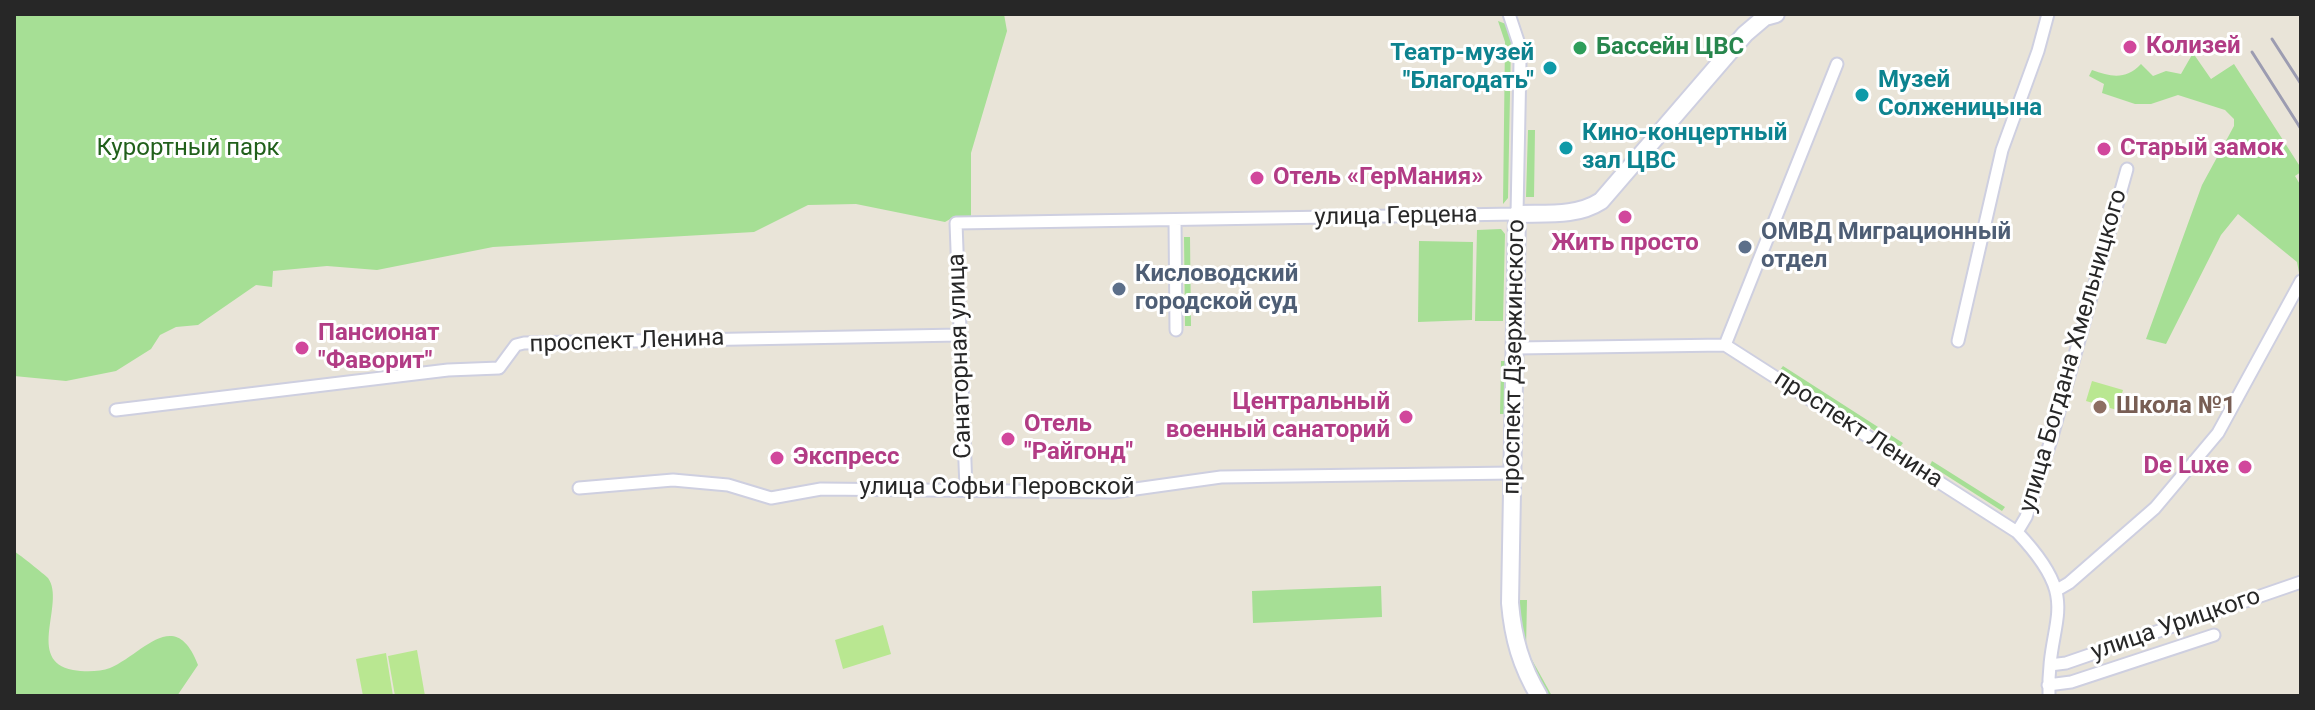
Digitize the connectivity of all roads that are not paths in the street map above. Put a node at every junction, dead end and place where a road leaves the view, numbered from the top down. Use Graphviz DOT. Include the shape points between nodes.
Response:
graph roads {
  1 [pos="1509,14"];
  2 [pos="1776,14"];
  3 [pos="2048,14"];
  4 [pos="1837,64"];
  5 [pos="2127,169"];
  6 [pos="1517,214"];
  7 [pos="1175,221"];
  8 [pos="956,223"];
  9 [pos="2301,281"];
  10 [pos="1176,330"];
  11 [pos="960,335"];
  12 [pos="1958,341"];
  13 [pos="1725,345"];
  14 [pos="1516,348"];
  15 [pos="116,410"];
  16 [pos="1513,473"];
  17 [pos="579,488"];
  18 [pos="966,489"];
  19 [pos="2017,532"];
  20 [pos="2301,582"];
  21 [pos="2057,590"];
  22 [pos="2214,635"];
  23 [pos="2050,665"];
  24 [pos="2048,690"];
  25 [pos="1539,696"];
  1 -- 6 [label="street, проспект Дзержинского" via="1520,62"];
  2 -- 6 [label="main road, улица Герцена" via="1753,25 1601,201 1573,212"];
  3 -- 12 [label="street" via="2002,150"];
  4 -- 13 [label="street"];
  5 -- 19 [label="street, улица Богдана Хмельницкого" via="2051,440 2028,514"];
  6 -- 7 [label="street, улица Герцена"];
  6 -- 14 [label="main road, проспект Дзержинского"];
  7 -- 8 [label="street, улица Герцена"];
  7 -- 10 [label="street"];
  8 -- 11 [label="street, Санаторная улица"];
  9 -- 21 [label="street" via="2218,433 2155,508"];
  11 -- 15 [label="street, проспект Ленина" via="524,343 516,345 499,368"];
  11 -- 18 [label="street, Санаторная улица"];
  13 -- 14 [label="street"];
  13 -- 19 [label="street, проспект Ленина"];
  14 -- 16 [label="main road, проспект Дзержинского"];
  16 -- 18 [label="street, улица Софьи Перовской" via="1221,477 1114,492"];
  16 -- 25 [label="main road, проспект Дзержинского" via="1512,623 1523,666"];
  17 -- 18 [label="street, улица Софьи Перовской" via="673,480 728,485 771,498 821,489"];
  19 -- 21 [label="street, проспект Ленина" via="2045,563"];
  20 -- 23 [label="street, улица Урицкого"];
  21 -- 23 [label="street"];
  22 -- 24 [label="street, улица Урицкого"];
  23 -- 24 [label="street"];
}
